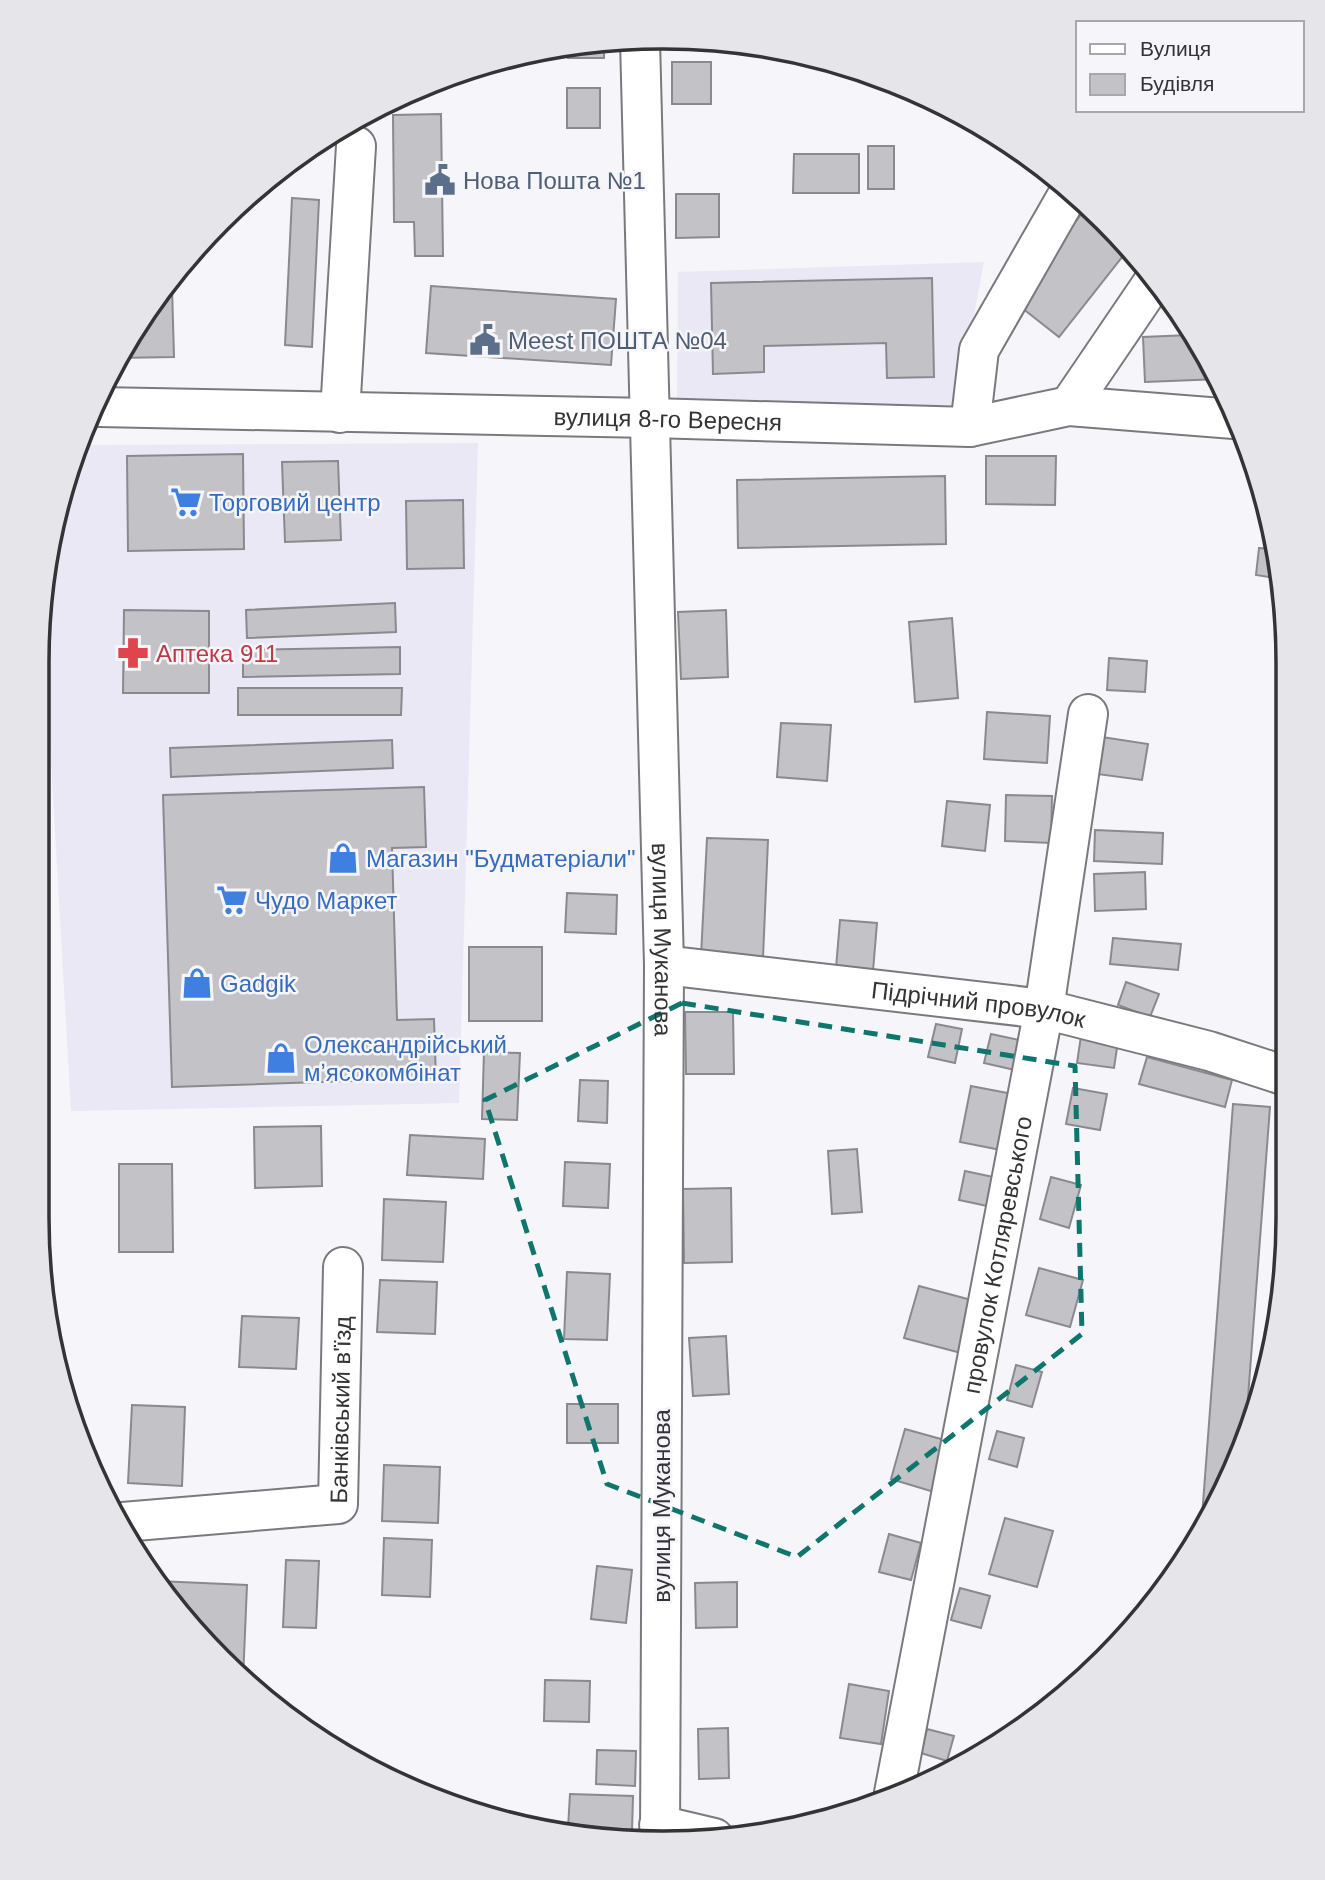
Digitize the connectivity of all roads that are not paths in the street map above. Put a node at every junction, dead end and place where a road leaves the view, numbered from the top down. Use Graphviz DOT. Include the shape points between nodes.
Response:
graph roads {
  1 [pos="640,50"];
  2 [pos="356,146"];
  3 [pos="1064,199"];
  4 [pos="1149,289"];
  5 [pos="1069,406"];
  6 [pos="105,407"];
  7 [pos="340,413"];
  8 [pos="651,418"];
  9 [pos="1225,418"];
  10 [pos="970,427"];
  11 [pos="1088,714"];
  12 [pos="664,965"];
  13 [pos="1045,1009"];
  14 [pos="1276,1073"];
  15 [pos="343,1267"];
  16 [pos="130,1521"];
  17 [pos="896,1785"];
  18 [pos="659,1831"];
  1 -- 8 [label="street, вулиця Муканова"];
  2 -- 7 [label="street"];
  3 -- 10 [label="street" via="979,350"];
  4 -- 5 [label="street"];
  5 -- 9 [label="street, вулиця 8-го Вересня"];
  5 -- 10 [label="street, вулиця 8-го Вересня"];
  6 -- 7 [label="street, вулиця 8-го Вересня"];
  7 -- 8 [label="street, вулиця 8-го Вересня"];
  8 -- 10 [label="street, вулиця 8-го Вересня"];
  8 -- 12 [label="street, вулиця Муканова"];
  11 -- 13 [label="street, провулок Котляревського"];
  12 -- 13 [label="street, Підрічний провулок"];
  12 -- 18 [label="street, вулиця Муканова"];
  13 -- 14 [label="street, Підрічний провулок"];
  13 -- 17 [label="street, провулок Котляревського"];
  15 -- 16 [label="street, Банківський в'їзд" via="338,1504"];
}
